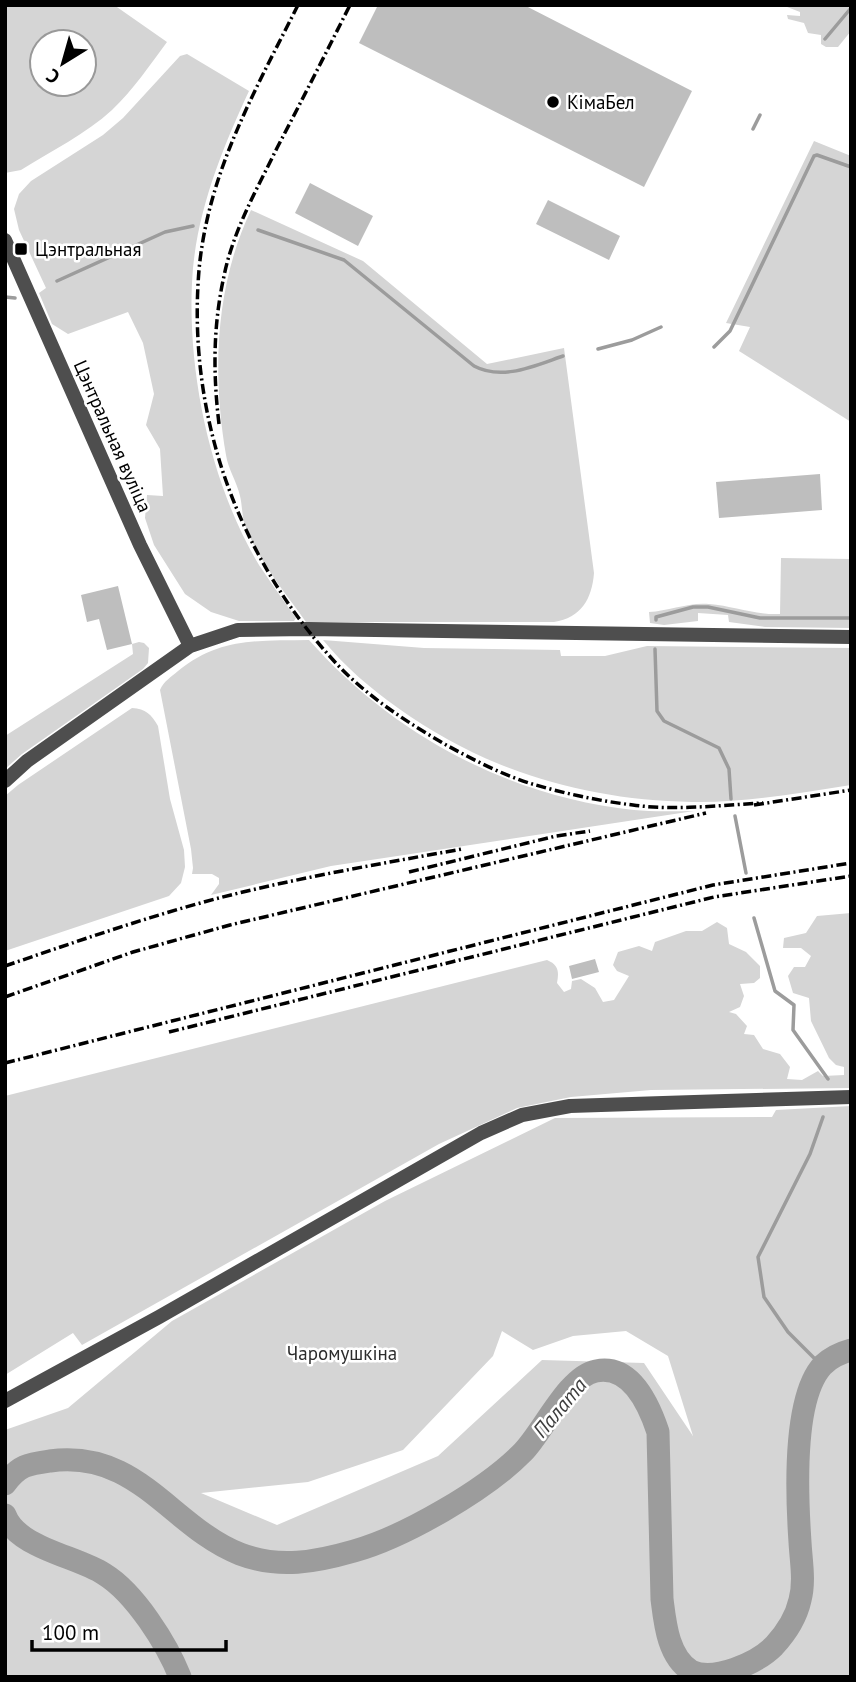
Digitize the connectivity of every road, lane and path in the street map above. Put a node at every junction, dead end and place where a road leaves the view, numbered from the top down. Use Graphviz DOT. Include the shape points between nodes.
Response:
graph roads {
  1 [pos="5,240"];
  2 [pos="851,637"];
  3 [pos="190,646"];
  4 [pos="5,781"];
  5 [pos="851,1097"];
  6 [pos="5,1401"];
  1 -- 3 [label="street, Цэнтральная вуліца" via="140,545"];
  2 -- 3 [label="street" via="280,629 238,630"];
  3 -- 4 [label="street"];
  5 -- 6 [label="street" via="570,1106 522,1115 461,1144"];
}
